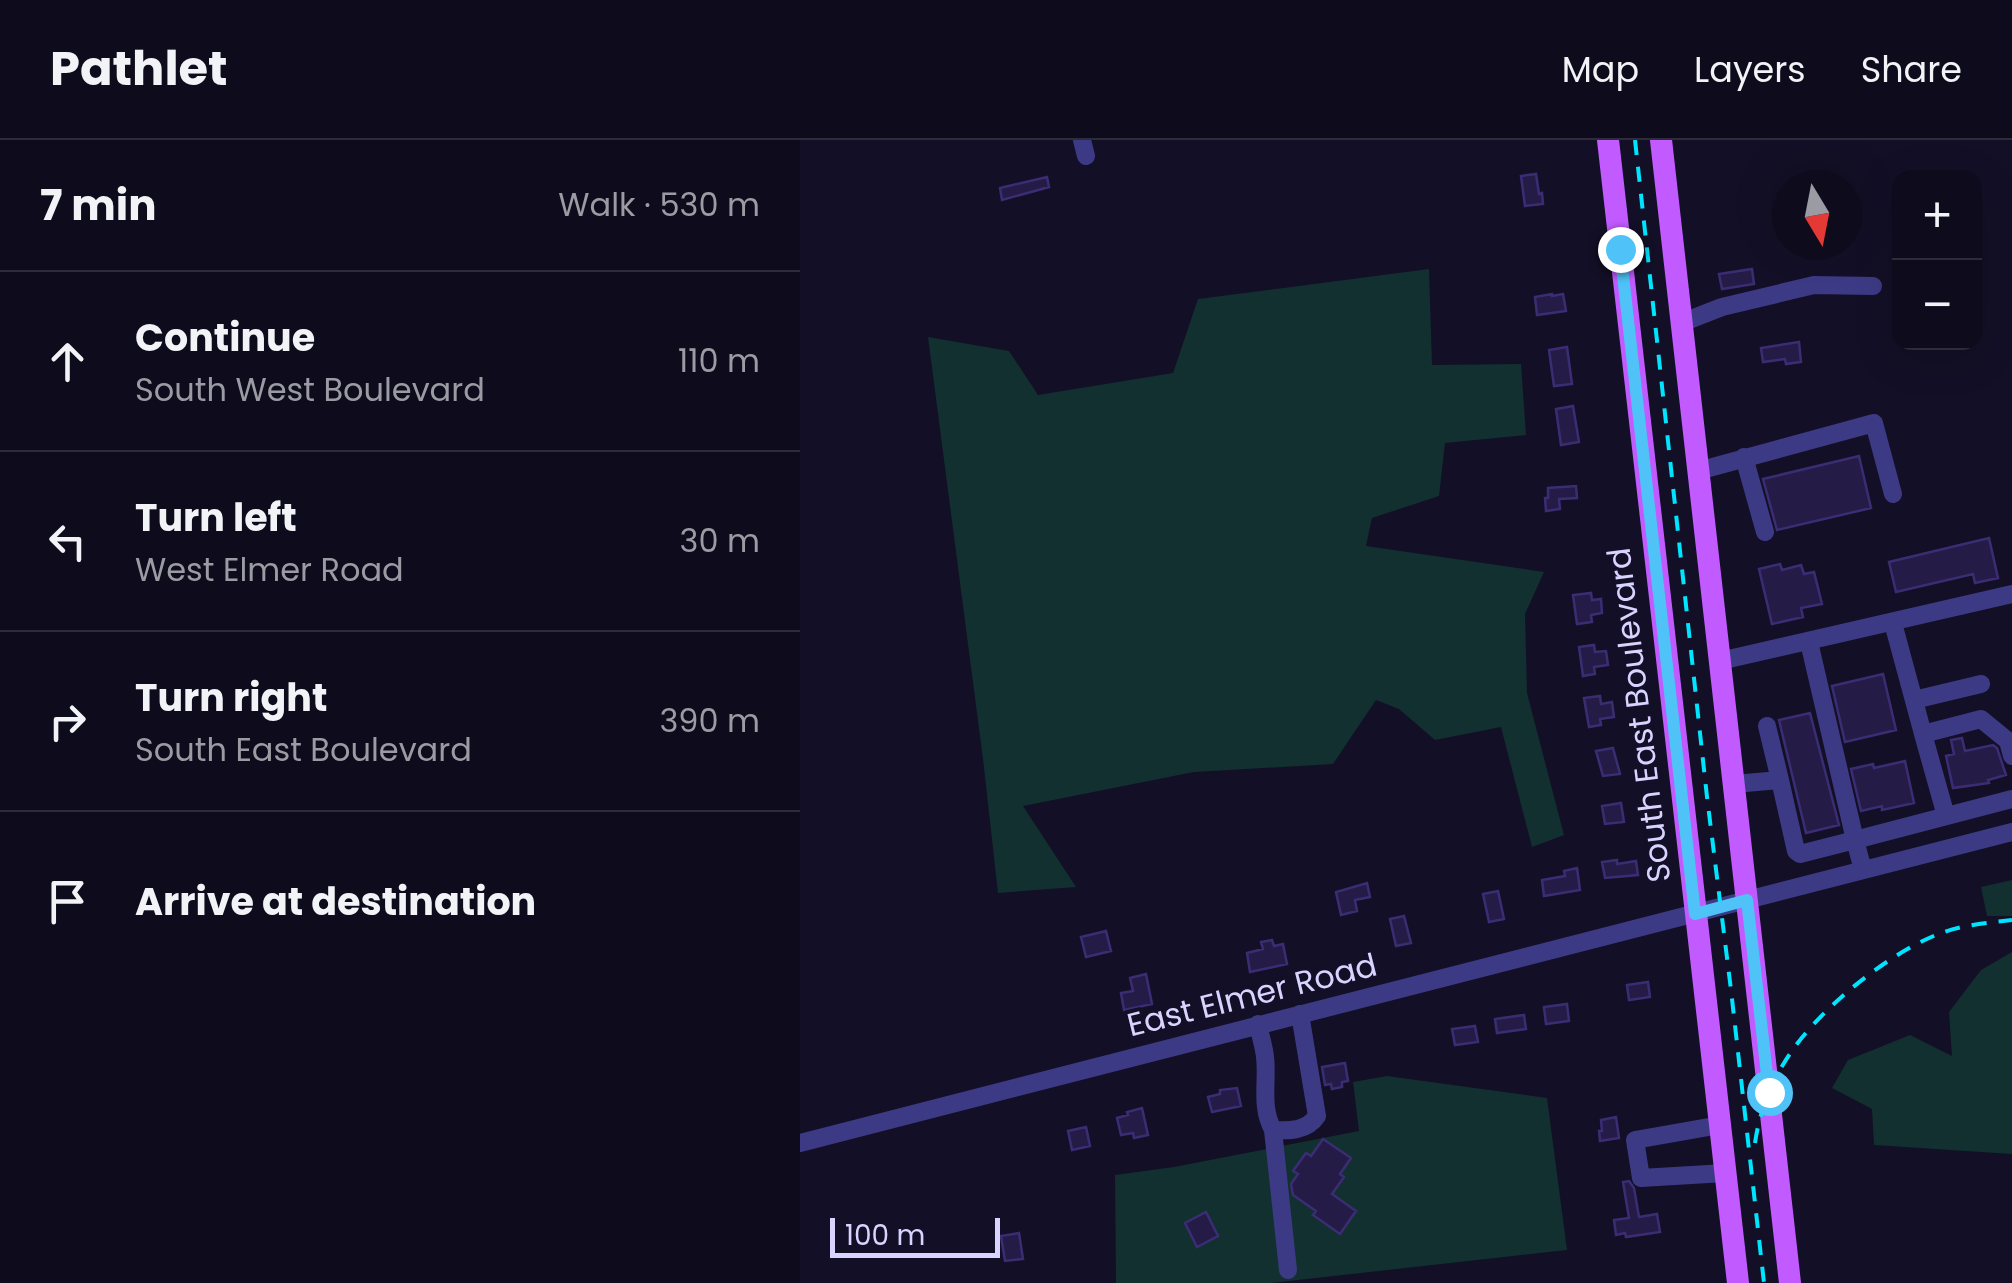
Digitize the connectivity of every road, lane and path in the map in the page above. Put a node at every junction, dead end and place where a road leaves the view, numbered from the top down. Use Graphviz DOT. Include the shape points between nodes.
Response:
graph roads {
  1 [pos="1608,140"];
  2 [pos="1661,140"];
  3 [pos="1873,286"];
  4 [pos="1681,323"];
  5 [pos="1744,457"];
  6 [pos="1698,470"];
  7 [pos="1893,494"];
  8 [pos="1765,532"];
  9 [pos="2012,594"];
  10 [pos="1894,623"];
  11 [pos="1809,642"];
  12 [pos="1720,662"];
  13 [pos="1981,684"];
  14 [pos="1914,700"];
  15 [pos="1767,726"];
  16 [pos="1924,734"];
  17 [pos="2012,756"];
  18 [pos="1780,780"];
  19 [pos="1734,784"];
  20 [pos="2012,799"];
  21 [pos="1946,816"];
  22 [pos="2012,832"];
  23 [pos="1855,840"];
  24 [pos="1863,870"];
  25 [pos="1747,900"];
  26 [pos="1695,914"];
  27 [pos="1300,1014"];
  28 [pos="1258,1024"];
  29 [pos="1720,1125"];
  30 [pos="1272,1130"];
  31 [pos="800,1143"];
  32 [pos="1726,1173"];
  33 [pos="1288,1270"];
  34 [pos="1738,1283"];
  35 [pos="1790,1283"];
  1 -- 26 [label="main road, South East Boulevard"];
  2 -- 4 [label="main road"];
  3 -- 4 [label="street" via="1814,285"];
  4 -- 6 [label="main road"];
  5 -- 6 [label="street"];
  5 -- 7 [label="street" via="1874,423"];
  5 -- 8 [label="street"];
  6 -- 12 [label="main road"];
  9 -- 10 [label="street"];
  10 -- 11 [label="street"];
  10 -- 14 [label="street"];
  11 -- 12 [label="street"];
  11 -- 23 [label="street"];
  12 -- 19 [label="main road"];
  13 -- 14 [label="street"];
  14 -- 16 [label="street"];
  15 -- 18 [label="street"];
  16 -- 17 [label="street" via="1981,719 2008,741"];
  16 -- 21 [label="street"];
  18 -- 19 [label="street"];
  18 -- 23 [label="street" via="1796,851"];
  19 -- 25 [label="main road"];
  20 -- 21 [label="street"];
  21 -- 23 [label="street"];
  22 -- 24 [label="street, East Elmer Road"];
  23 -- 24 [label="street"];
  24 -- 25 [label="street, East Elmer Road"];
  25 -- 26 [label="street, East Elmer Road"];
  25 -- 35 [label="main road"];
  26 -- 27 [label="street, East Elmer Road"];
  26 -- 29 [label="main road, South East Boulevard"];
  27 -- 28 [label="street, East Elmer Road"];
  27 -- 30 [label="street" via="1317,1116 1292,1131"];
  28 -- 30 [label="street"];
  28 -- 31 [label="street, East Elmer Road"];
  29 -- 32 [label="main road, South East Boulevard"];
  29 -- 32 [label="street" via="1636,1140 1641,1178"];
  30 -- 33 [label="street"];
  32 -- 34 [label="main road, South East Boulevard"];
}
